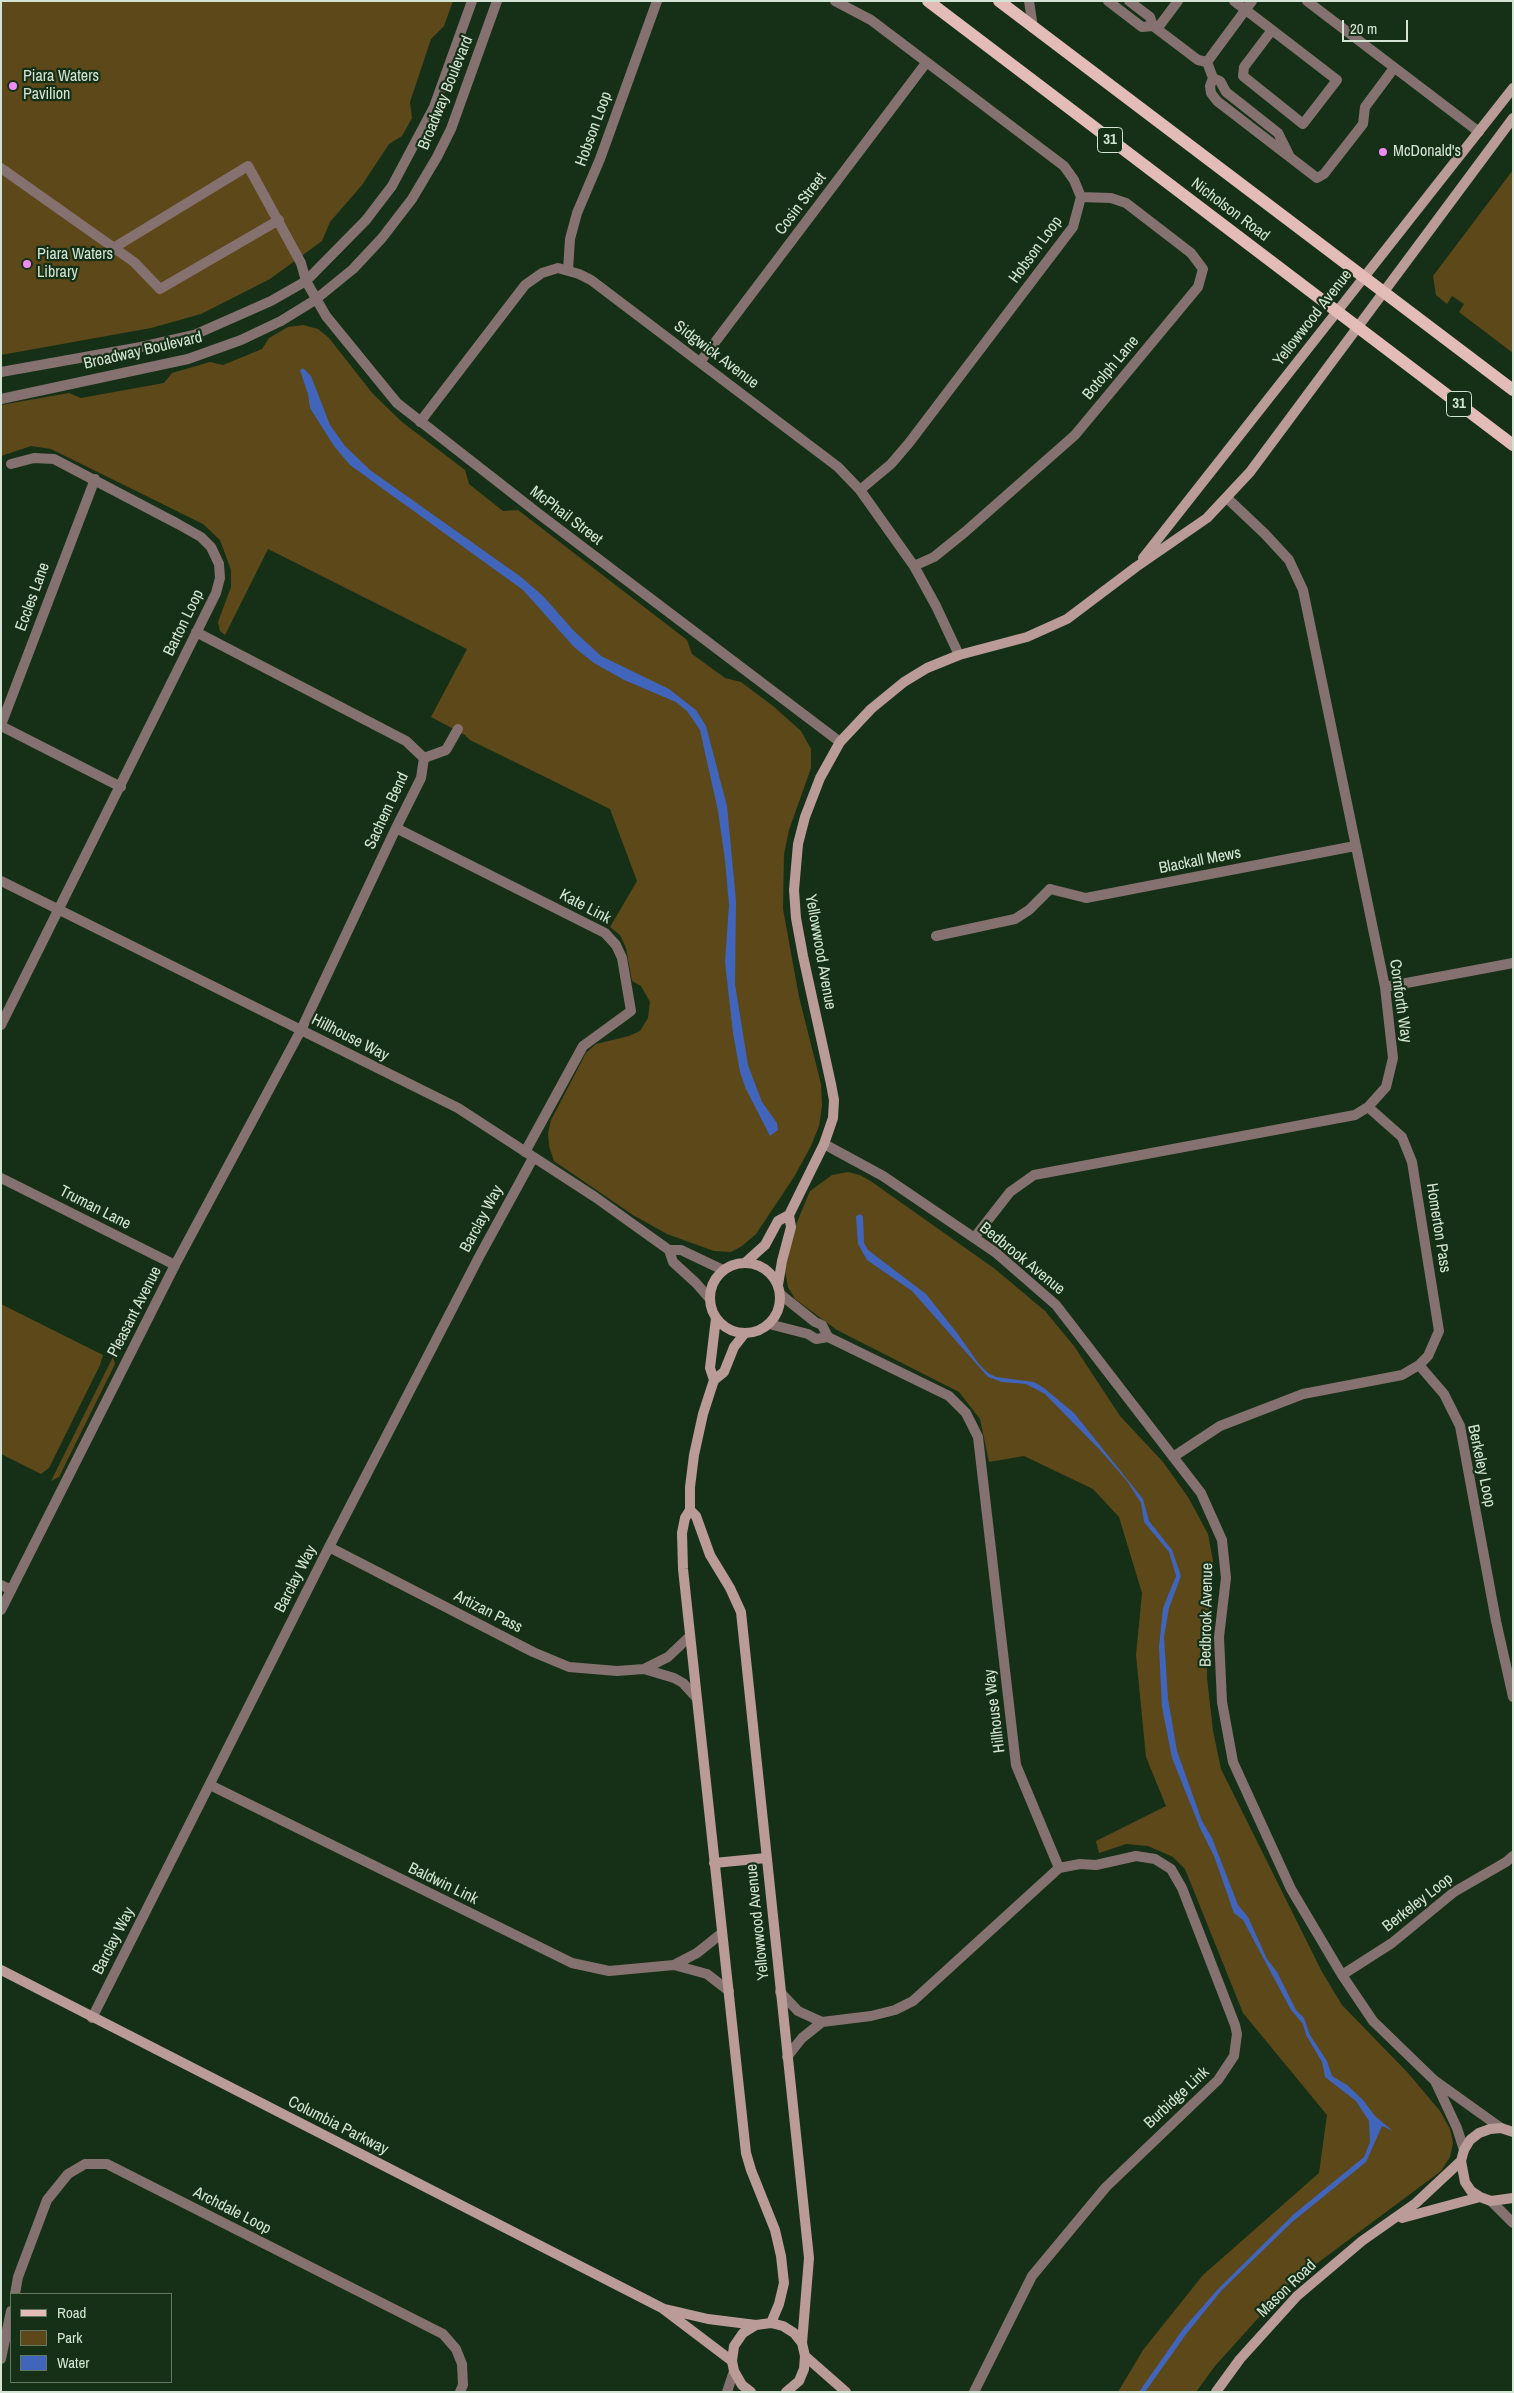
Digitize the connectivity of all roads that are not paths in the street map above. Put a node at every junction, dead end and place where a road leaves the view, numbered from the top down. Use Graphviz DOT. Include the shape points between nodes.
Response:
graph roads {
  1 [pos="472,1"];
  2 [pos="497,1"];
  3 [pos="657,1"];
  4 [pos="835,1"];
  5 [pos="928,1"];
  6 [pos="999,1"];
  7 [pos="1029,1"];
  8 [pos="1108,1"];
  9 [pos="1129,1"];
  10 [pos="1178,1"];
  11 [pos="1234,1"];
  12 [pos="1252,1"];
  13 [pos="1307,1"];
  14 [pos="1246,10"];
  15 [pos="1033,28"];
  16 [pos="1155,28"];
  17 [pos="1272,30"];
  18 [pos="1207,62"];
  19 [pos="926,63"];
  20 [pos="1394,68"];
  21 [pos="1513,88"];
  22 [pos="1513,118"];
  23 [pos="1479,132"];
  24 [pos="1,168"];
  25 [pos="1081,197"];
  26 [pos="279,220"];
  27 [pos="115,247"];
  28 [pos="568,270"];
  29 [pos="1364,277"];
  30 [pos="306,281"];
  31 [pos="1383,291"];
  32 [pos="315,300"];
  33 [pos="1338,311"];
  34 [pos="1358,327"];
  35 [pos="700,362"];
  36 [pos="1,372"];
  37 [pos="1513,390"];
  38 [pos="1,399"];
  39 [pos="420,422"];
  40 [pos="1513,445"];
  41 [pos="12,464"];
  42 [pos="95,479"];
  43 [pos="860,490"];
  44 [pos="1227,498"];
  45 [pos="914,566"];
  46 [pos="1136,567"];
  47 [pos="196,632"];
  48 [pos="959,655"];
  49 [pos="1,726"];
  50 [pos="458,729"];
  51 [pos="840,742"];
  52 [pos="424,758"];
  53 [pos="121,787"];
  54 [pos="396,828"];
  55 [pos="1356,846"];
  56 [pos="1,881"];
  57 [pos="59,910"];
  58 [pos="936,936"];
  59 [pos="1513,963"];
  60 [pos="1385,987"];
  61 [pos="1,1025"];
  62 [pos="300,1030"];
  63 [pos="1368,1107"];
  64 [pos="824,1144"];
  65 [pos="529,1155"];
  66 [pos="1,1178"];
  67 [pos="789,1215"];
  68 [pos="974,1238"];
  69 [pos="669,1250"];
  70 [pos="746,1262"];
  71 [pos="175,1265"];
  72 [pos="723,1270"];
  73 [pos="779,1289"];
  74 [pos="710,1299"];
  75 [pos="716,1318"];
  76 [pos="769,1324"];
  77 [pos="745,1333"];
  78 [pos="828,1337"];
  79 [pos="1420,1365"];
  80 [pos="714,1380"];
  81 [pos="1173,1457"];
  82 [pos="690,1510"];
  83 [pos="329,1547"];
  84 [pos="6,1588"];
  85 [pos="1,1610"];
  86 [pos="689,1637"];
  87 [pos="644,1669"];
  88 [pos="695,1696"];
  89 [pos="1513,1696"];
  90 [pos="210,1785"];
  91 [pos="1513,1856"];
  92 [pos="766,1858"];
  93 [pos="714,1863"];
  94 [pos="1059,1868"];
  95 [pos="722,1933"];
  96 [pos="674,1965"];
  97 [pos="1,1970"];
  98 [pos="1342,1975"];
  99 [pos="729,1991"];
  100 [pos="780,1992"];
  101 [pos="92,2018"];
  102 [pos="822,2022"];
  103 [pos="787,2057"];
  104 [pos="1434,2080"];
  105 [pos="1509,2130"];
  106 [pos="1464,2150"];
  107 [pos="1461,2161"];
  108 [pos="1480,2197"];
  109 [pos="1513,2198"];
  110 [pos="1490,2201"];
  111 [pos="1392,2222"];
  112 [pos="1513,2223"];
  113 [pos="15,2293"];
  114 [pos="662,2308"];
  115 [pos="10,2316"];
  116 [pos="771,2323"];
  117 [pos="756,2325"];
  118 [pos="802,2343"];
  119 [pos="805,2356"];
  120 [pos="1,2359"];
  121 [pos="733,2366"];
  122 [pos="791,2391"];
  123 [pos="460,2392"];
  124 [pos="727,2392"];
  125 [pos="751,2392"];
  126 [pos="846,2392"];
  127 [pos="974,2392"];
  128 [pos="1216,2392"];
  1 -- 30 [label="street, Broadway Boulevard" via="434,107 392,186 366,220"];
  2 -- 32 [label="street, Broadway Boulevard" via="438,157 382,238 353,269"];
  3 -- 28 [label="street, Hobson Loop" via="578,213 570,239"];
  4 -- 19 [label="street" via="871,20"];
  5 -- 33 [label="main road, Nicholson Road / 31"];
  6 -- 15 [label="main road, Nicholson Road"];
  7 -- 15 [label="street"];
  8 -- 16 [label="street" via="1142,27"];
  9 -- 16 [label="street" via="1150,17"];
  10 -- 16 [label="street"];
  11 -- 14 [label="street"];
  12 -- 14 [label="street"];
  13 -- 20 [label="street"];
  14 -- 17 [label="street"];
  14 -- 18 [label="street"];
  15 -- 29 [label="main road, Nicholson Road"];
  16 -- 18 [label="street" via="1198,60"];
  17 -- 17 [label="street" via="1242,73 1245,79 1303,124 1337,80"];
  18 -- 20 [label="street" via="1213,78 1210,86 1217,101 1317,178 1324,174 1364,124 1364,107"];
  19 -- 25 [label="street" via="1064,166"];
  19 -- 35 [label="street, Cosin Street"];
  20 -- 23 [label="street"];
  21 -- 23 [label="street, Yellowwood Avenue"];
  22 -- 31 [label="street, Yellowwood Avenue"];
  23 -- 29 [label="street, Yellowwood Avenue"];
  24 -- 27 [label="street"];
  25 -- 43 [label="street, Hobson Loop" via="1073,227 1056,250 909,443 891,464"];
  25 -- 45 [label="street, Botolph Lane" via="1111,198 1126,203 1191,253 1203,269 1198,287 1075,435 959,537 934,557"];
  26 -- 27 [label="street" via="160,289 138,265"];
  26 -- 27 [label="street, McPhail Street" via="248,166"];
  26 -- 30 [label="street, McPhail Street" via="301,263"];
  28 -- 35 [label="street, Sidgwick Avenue" via="591,280"];
  28 -- 39 [label="street, Sidgwick Avenue" via="558,268 542,273 525,285"];
  29 -- 31 [label="main road, Nicholson Road"];
  29 -- 33 [label="street, Yellowwood Avenue"];
  30 -- 32 [label="street, McPhail Street"];
  30 -- 36 [label="street, Broadway Boulevard" via="194,335 141,348"];
  31 -- 34 [label="street, Yellowwood Avenue"];
  31 -- 37 [label="main road, Nicholson Road"];
  32 -- 38 [label="street, Broadway Boulevard" via="241,340 188,359"];
  32 -- 39 [label="street, McPhail Street" via="384,389"];
  33 -- 34 [label="main road, Nicholson Road / 31"];
  33 -- 46 [label="street, Yellowwood Avenue"];
  34 -- 40 [label="main road, Nicholson Road / 31"];
  34 -- 44 [label="street, Yellowwood Avenue"];
  35 -- 43 [label="street, Sidgwick Avenue" via="838,467"];
  39 -- 51 [label="street, McPhail Street"];
  41 -- 42 [label="street, Barton Loop" via="45,457"];
  42 -- 47 [label="street, Barton Loop" via="186,528 211,547 219,564 220,578"];
  42 -- 49 [label="street, Eccles Lane"];
  43 -- 45 [label="street, Sidgwick Avenue"];
  44 -- 46 [label="street, Yellowwood Avenue" via="1207,518"];
  44 -- 55 [label="street, Cornforth Way" via="1289,560 1303,590"];
  45 -- 48 [label="street, Sidgwick Avenue"];
  46 -- 48 [label="street, Yellowwood Avenue" via="1066,619 1027,637"];
  47 -- 52 [label="street, Sachem Bend" via="406,741"];
  47 -- 53 [label="street, Barton Loop"];
  48 -- 51 [label="street, Yellowwood Avenue" via="904,682 871,709"];
  49 -- 53 [label="street, Eccles Lane"];
  50 -- 52 [label="street" via="446,750"];
  51 -- 64 [label="street, Yellowwood Avenue" via="820,778 805,817 798,844 794,890 803,956 834,1100 833,1118"];
  52 -- 54 [label="street, Sachem Bend" via="421,778"];
  53 -- 57 [label="street, Barton Loop"];
  54 -- 62 [label="street, Sachem Bend"];
  54 -- 65 [label="street, Kate Link" via="605,933 622,958 631,1011 583,1046"];
  55 -- 58 [label="street, Blackall Mews" via="1086,898 1050,889 1015,919"];
  55 -- 60 [label="street, Cornforth Way"];
  56 -- 57 [label="street, Hillhouse Way"];
  57 -- 61 [label="street, Barton Loop"];
  57 -- 62 [label="street, Hillhouse Way"];
  59 -- 60 [label="street"];
  60 -- 63 [label="street, Cornforth Way" via="1393,1058 1386,1087"];
  62 -- 65 [label="street, Hillhouse Way" via="458,1108"];
  62 -- 71 [label="street, Pleasant Avenue"];
  63 -- 68 [label="street, Cornforth Way" via="1355,1115 1034,1175 1010,1192"];
  63 -- 79 [label="street, Homerton Pass" via="1402,1137 1412,1162 1439,1332"];
  64 -- 67 [label="street, Yellowwood Avenue"];
  64 -- 68 [label="street, Bedbrook Avenue" via="883,1176"];
  65 -- 69 [label="street, Hillhouse Way"];
  65 -- 83 [label="street, Barclay Way"];
  66 -- 71 [label="street, Truman Lane"];
  67 -- 70 [label="street, Yellowwood Avenue" via="778,1221 764,1245"];
  67 -- 73 [label="street, Yellowwood Avenue" via="791,1227 783,1254"];
  68 -- 81 [label="street, Bedbrook Avenue" via="1056,1305"];
  69 -- 72 [label="street, Hillhouse Way" via="681,1250"];
  69 -- 74 [label="street, Hillhouse Way" via="673,1262"];
  70 -- 72 [label="street"];
  70 -- 73 [label="street" via="766,1269"];
  71 -- 84 [label="street, Pleasant Avenue"];
  72 -- 74 [label="street" via="711,1289"];
  73 -- 76 [label="street" via="777,1314"];
  73 -- 78 [label="street, Hillhouse Way" via="822,1326"];
  74 -- 75 [label="street"];
  75 -- 77 [label="street" via="732,1331"];
  75 -- 80 [label="street, Yellowwood Avenue" via="710,1368"];
  76 -- 77 [label="street" via="758,1331"];
  76 -- 78 [label="street, Hillhouse Way" via="816,1339"];
  77 -- 80 [label="street, Yellowwood Avenue" via="734,1347 724,1372"];
  78 -- 94 [label="street, Hillhouse Way" via="948,1396 966,1412 978,1437 1016,1765"];
  79 -- 81 [label="street" via="1402,1375 1303,1394 1220,1426"];
  79 -- 89 [label="street, Berkeley Loop" via="1444,1394 1460,1426"];
  80 -- 82 [label="street, Yellowwood Avenue" via="694,1455"];
  81 -- 98 [label="street, Bedbrook Avenue" via="1201,1493 1222,1540 1226,1578 1219,1637 1222,1702 1234,1762 1291,1889"];
  82 -- 86 [label="street, Yellowwood Avenue" via="685,1518 682,1546"];
  82 -- 92 [label="street, Yellowwood Avenue" via="696,1516 710,1555 741,1612"];
  83 -- 87 [label="street, Artizan Pass" via="555,1662 591,1670"];
  83 -- 90 [label="street, Barclay Way"];
  84 -- 85 [label="street, Pleasant Avenue"];
  86 -- 87 [label="street, Artizan Pass" via="668,1657"];
  86 -- 88 [label="street, Yellowwood Avenue"];
  87 -- 88 [label="street, Artizan Pass" via="674,1678"];
  88 -- 93 [label="street, Yellowwood Avenue"];
  90 -- 96 [label="street, Baldwin Link" via="572,1963 609,1971"];
  90 -- 101 [label="street, Barclay Way"];
  91 -- 98 [label="street, Berkeley Loop" via="1454,1892 1392,1943"];
  92 -- 93 [label="street"];
  92 -- 100 [label="street, Yellowwood Avenue"];
  93 -- 95 [label="street, Yellowwood Avenue"];
  94 -- 102 [label="street" via="913,2001 871,2016"];
  94 -- 127 [label="street, Burbidge Link" via="1096,1865 1136,1856 1155,1859 1171,1869 1182,1888 1235,2025 1234,2056 1218,2080 1106,2187 1032,2276"];
  95 -- 96 [label="street, Baldwin Link" via="697,1953"];
  95 -- 99 [label="street, Yellowwood Avenue"];
  96 -- 99 [label="street, Baldwin Link" via="707,1974"];
  97 -- 101 [label="street, Columbia Parkway"];
  98 -- 104 [label="street, Bedbrook Avenue" via="1372,2021"];
  99 -- 116 [label="street, Yellowwood Avenue" via="746,2153 775,2230 781,2256 784,2283 780,2304"];
  100 -- 102 [label="street" via="798,2011"];
  100 -- 103 [label="street, Yellowwood Avenue"];
  101 -- 114 [label="street, Columbia Parkway"];
  102 -- 103 [label="street" via="802,2038"];
  103 -- 118 [label="street, Yellowwood Avenue" via="809,2258"];
  104 -- 105 [label="street, Bedbrook Avenue"];
  104 -- 106 [label="street, Bedbrook Avenue"];
  105 -- 106 [label="street" via="1490,2129 1479,2133"];
  106 -- 107 [label="street"];
  107 -- 108 [label="street" via="1465,2182"];
  107 -- 111 [label="street, Mason Road"];
  108 -- 110 [label="street"];
  108 -- 111 [label="street, Mason Road"];
  109 -- 110 [label="street"];
  110 -- 112 [label="street"];
  111 -- 128 [label="street, Mason Road" via="1362,2242 1297,2296 1240,2359"];
  113 -- 123 [label="street, Archdale Loop" via="18,2277 47,2200 68,2174 85,2164 107,2164 443,2334 456,2349 462,2364 464,2385"];
  114 -- 117 [label="street, Columbia Parkway" via="708,2319"];
  114 -- 121 [label="street, Columbia Parkway"];
  115 -- 120 [label="street"];
  116 -- 117 [label="street, Columbia Parkway"];
  116 -- 118 [label="street" via="794,2333"];
  117 -- 121 [label="street" via="743,2333 734,2346"];
  118 -- 119 [label="street, Yellowwood Avenue"];
  119 -- 122 [label="street" via="804,2369"];
  119 -- 126 [label="street"];
  121 -- 124 [label="street"];
  121 -- 125 [label="street, Columbia Parkway" via="742,2385"];
}
